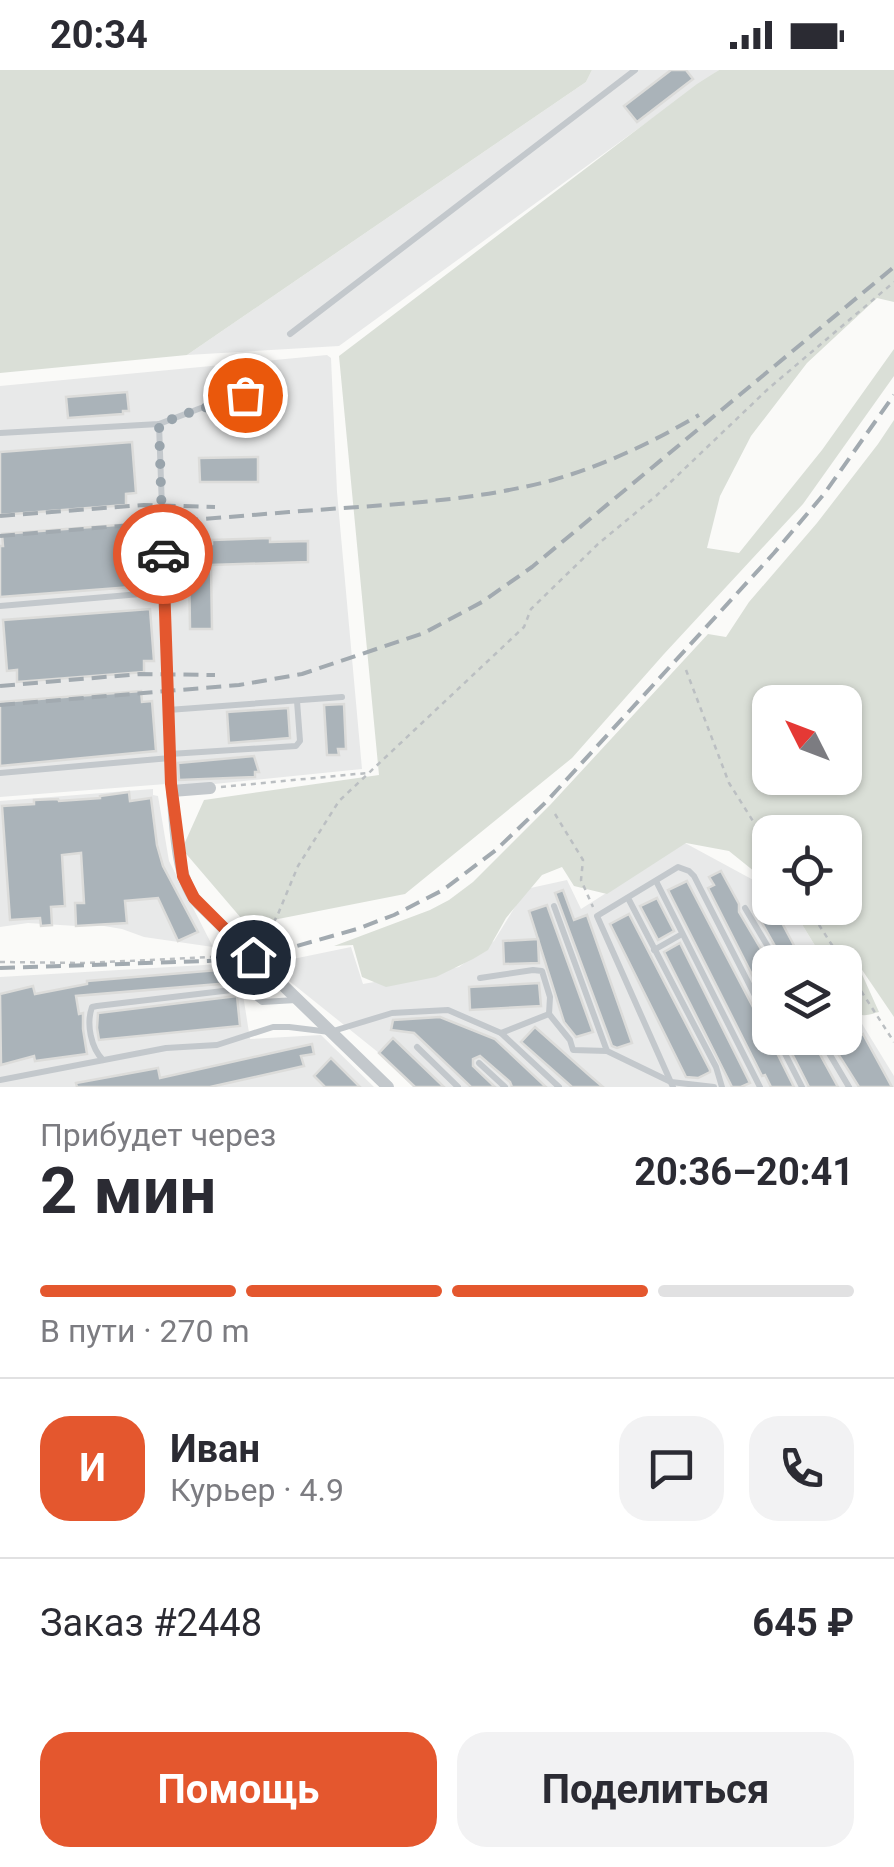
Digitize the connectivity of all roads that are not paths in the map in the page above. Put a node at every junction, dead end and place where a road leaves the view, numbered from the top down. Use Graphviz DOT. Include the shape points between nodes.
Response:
graph roads {
  1 [pos="635,70"];
  2 [pos="290,334"];
  3 [pos="216,406"];
  4 [pos="159,424"];
  5 [pos="0,433"];
  6 [pos="164,592"];
  7 [pos="0,606"];
  8 [pos="342,697"];
  9 [pos="297,701"];
  10 [pos="168,710"];
  11 [pos="170,756"];
  12 [pos="0,772"];
  13 [pos="210,788"];
  14 [pos="172,792"];
  15 [pos="656,881"];
  16 [pos="628,898"];
  17 [pos="554,906"];
  18 [pos="745,908"];
  19 [pos="682,934"];
  20 [pos="766,945"];
  21 [pos="654,950"];
  22 [pos="480,978"];
  23 [pos="752,990"];
  24 [pos="297,1000"];
  25 [pos="549,1014"];
  26 [pos="330,1032"];
  27 [pos="502,1033"];
  28 [pos="416,1047"];
  29 [pos="607,1051"];
  30 [pos="785,1055"];
  31 [pos="830,1055"];
  32 [pos="103,1061"];
  33 [pos="480,1064"];
  34 [pos="0,1080"];
  35 [pos="672,1085"];
  36 [pos="388,1087"];
  37 [pos="458,1087"];
  38 [pos="505,1087"];
  39 [pos="559,1087"];
  40 [pos="718,1087"];
  41 [pos="760,1087"];
  42 [pos="802,1087"];
  43 [pos="849,1087"];
  1 -- 2 [label="lane"];
  3 -- 4 [label="lane"];
  4 -- 5 [label="lane"];
  4 -- 6 [label="lane"];
  6 -- 7 [label="lane"];
  6 -- 10 [label="lane"];
  8 -- 9 [label="lane"];
  9 -- 10 [label="lane"];
  9 -- 11 [label="lane" via="296,746"];
  10 -- 11 [label="lane"];
  11 -- 12 [label="lane"];
  11 -- 14 [label="lane"];
  13 -- 14 [label="street"];
  14 -- 24 [label="street" via="189,891"];
  15 -- 16 [label="lane"];
  15 -- 19 [label="lane"];
  15 -- 23 [label="lane" via="678,867 694,876"];
  16 -- 21 [label="lane"];
  16 -- 35 [label="lane" via="597,916"];
  17 -- 29 [label="lane"];
  18 -- 20 [label="lane"];
  19 -- 21 [label="lane"];
  19 -- 41 [label="lane"];
  21 -- 40 [label="lane" via="716,1067"];
  22 -- 25 [label="lane" via="542,972"];
  24 -- 26 [label="street"];
  24 -- 32 [label="lane" via="262,1002 240,989 92,1007 94,1050"];
  25 -- 27 [label="lane"];
  25 -- 29 [label="lane" via="573,1050"];
  26 -- 27 [label="lane" via="392,1013 448,1010"];
  26 -- 32 [label="lane" via="273,1027 217,1044"];
  26 -- 36 [label="street"];
  27 -- 39 [label="lane"];
  28 -- 37 [label="lane"];
  29 -- 35 [label="lane"];
  30 -- 42 [label="lane"];
  31 -- 43 [label="lane"];
  32 -- 34 [label="lane"];
  33 -- 38 [label="lane"];
  35 -- 40 [label="lane"];
}
